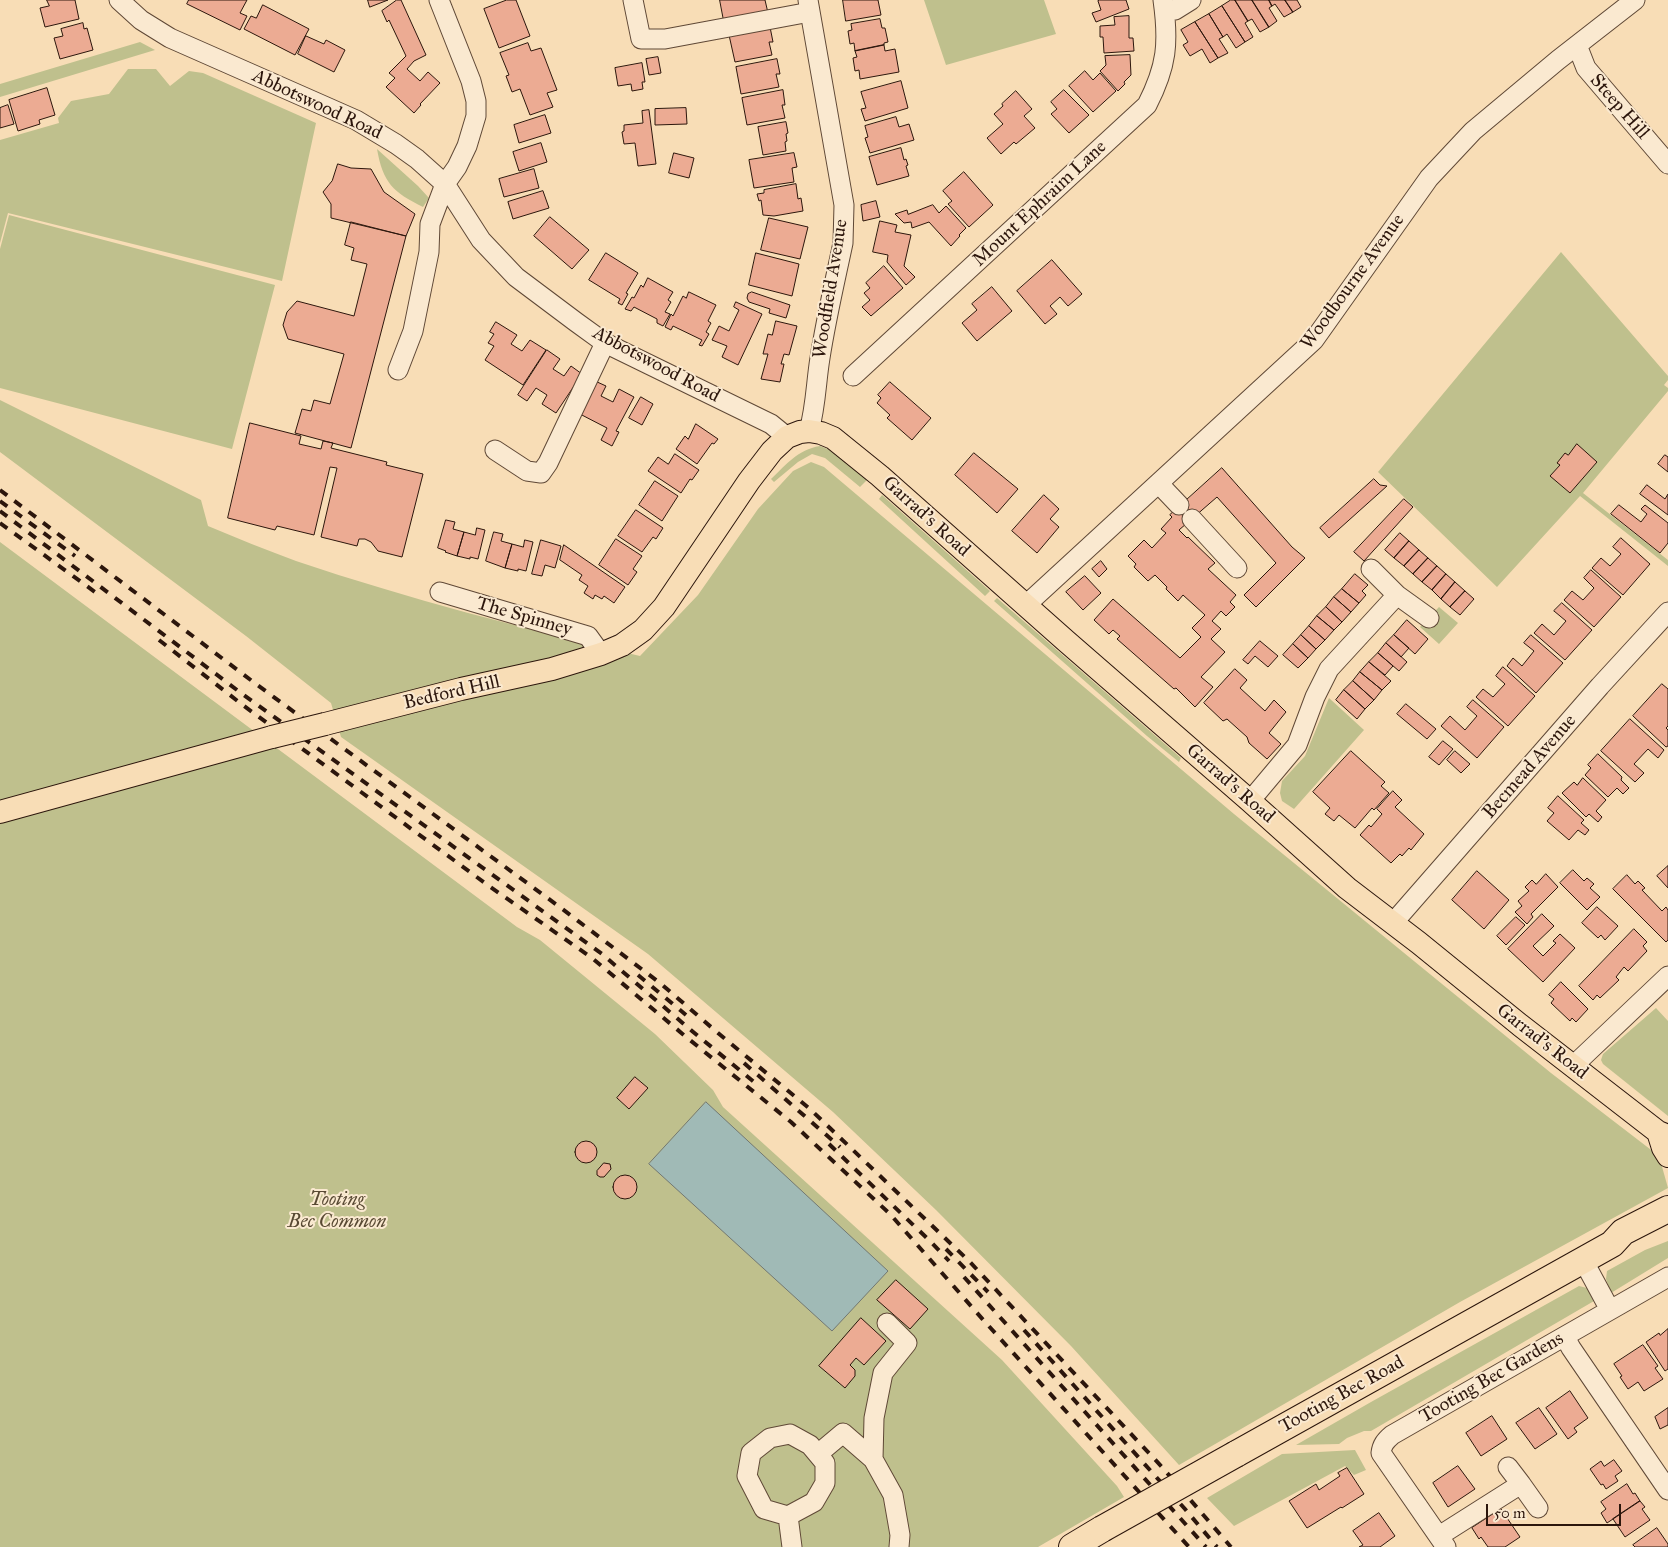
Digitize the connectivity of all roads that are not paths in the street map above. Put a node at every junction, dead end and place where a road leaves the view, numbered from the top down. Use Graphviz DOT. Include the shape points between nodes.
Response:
graph roads {
  1 [pos="119,0"];
  2 [pos="440,0"];
  3 [pos="633,0"];
  4 [pos="1191,0"];
  5 [pos="1635,0"];
  6 [pos="809,6"];
  7 [pos="1164,6"];
  8 [pos="1577,46"];
  9 [pos="1668,164"];
  10 [pos="445,184"];
  11 [pos="605,343"];
  12 [pos="398,370"];
  13 [pos="853,376"];
  14 [pos="809,430"];
  15 [pos="787,437"];
  16 [pos="496,450"];
  17 [pos="1159,484"];
  18 [pos="1179,505"];
  19 [pos="1192,520"];
  20 [pos="1237,568"];
  21 [pos="1371,569"];
  22 [pos="440,592"];
  23 [pos="1396,595"];
  24 [pos="1026,605"];
  25 [pos="1668,612"];
  26 [pos="1429,618"];
  27 [pos="601,654"];
  28 [pos="1250,801"];
  29 [pos="0,812"];
  30 [pos="1393,923"];
  31 [pos="1668,976"];
  32 [pos="1573,1066"];
  33 [pos="1663,1134"];
  34 [pos="1668,1156"];
  35 [pos="1668,1209"];
  36 [pos="1668,1227"];
  37 [pos="1612,1244"];
  38 [pos="1583,1260"];
  39 [pos="1668,1277"];
  40 [pos="1610,1310"];
  41 [pos="887,1323"];
  42 [pos="1565,1337"];
  43 [pos="818,1454"];
  44 [pos="873,1459"];
  45 [pos="1508,1466"];
  46 [pos="1521,1484"];
  47 [pos="1668,1490"];
  48 [pos="1538,1508"];
  49 [pos="788,1516"];
  50 [pos="1442,1542"];
  51 [pos="792,1547"];
  52 [pos="899,1547"];
  53 [pos="1072,1547"];
  1 -- 10 [label="street, Abbotswood Road" via="141,20 170,38 356,120 417,159"];
  2 -- 10 [label="street" via="476,101 476,116 467,146"];
  3 -- 6 [label="street" via="642,39 665,38"];
  4 -- 7 [label="street" via="1175,10"];
  5 -- 8 [label="street, Woodbourne Avenue"];
  6 -- 14 [label="street, Woodfield Avenue" via="844,205 843,243 819,359"];
  7 -- 13 [label="street, Mount Ephraim Lane" via="1166,58 1147,105"];
  8 -- 9 [label="street, Steep Hill" via="1586,68"];
  8 -- 17 [label="street, Woodbourne Avenue" via="1490,115 1455,149 1429,178 1314,340"];
  10 -- 11 [label="street, Abbotswood Road" via="481,240 516,278"];
  10 -- 12 [label="street" via="430,224 413,331"];
  11 -- 15 [label="street, Abbotswood Road" via="771,424"];
  11 -- 16 [label="street" via="541,473 527,472"];
  14 -- 15 [label="main road, Bedford Hill"];
  14 -- 24 [label="main road, Garrad's Road" via="833,438"];
  15 -- 27 [label="main road, Bedford Hill" via="772,450 664,607 643,630 622,645"];
  17 -- 18 [label="street"];
  17 -- 24 [label="street, Woodbourne Avenue"];
  19 -- 20 [label="street"];
  21 -- 23 [label="street"];
  22 -- 27 [label="street, The Spinney" via="588,636"];
  23 -- 26 [label="street"];
  23 -- 28 [label="street" via="1330,669 1315,697 1297,745"];
  24 -- 28 [label="main road, Garrad's Road"];
  25 -- 30 [label="street, Becmead Avenue"];
  27 -- 29 [label="main road, Bedford Hill, bridge" via="552,669 272,737"];
  28 -- 30 [label="main road, Garrad's Road" via="1347,888"];
  30 -- 32 [label="main road, Garrad's Road"];
  31 -- 32 [label="street"];
  32 -- 33 [label="main road, Garrad's Road"];
  33 -- 34 [label="main road, Garrad's Road" via="1663,1148"];
  35 -- 37 [label="highway, Tooting Bec Road" via="1623,1232"];
  36 -- 37 [label="highway, Tooting Bec Road" via="1627,1243"];
  37 -- 38 [label="highway, Tooting Bec Road"];
  38 -- 40 [label="street"];
  38 -- 53 [label="highway, Tooting Bec Road, bridge"];
  39 -- 40 [label="street, Tooting Bec Gardens"];
  40 -- 42 [label="street, Tooting Bec Gardens"];
  41 -- 44 [label="street" via="907,1343 882,1373 874,1418"];
  42 -- 47 [label="street"];
  42 -- 50 [label="street, Tooting Bec Gardens" via="1392,1435 1382,1446 1381,1453"];
  43 -- 44 [label="street" via="843,1433"];
  43 -- 49 [label="street" via="824,1463 824,1483 814,1502"];
  43 -- 49 [label="street" via="810,1445 790,1434 770,1438 750,1453 746,1476 764,1509"];
  44 -- 52 [label="street" via="894,1495"];
  45 -- 46 [label="street"];
  46 -- 48 [label="street"];
  46 -- 50 [label="street"];
  49 -- 51 [label="street"];
}
